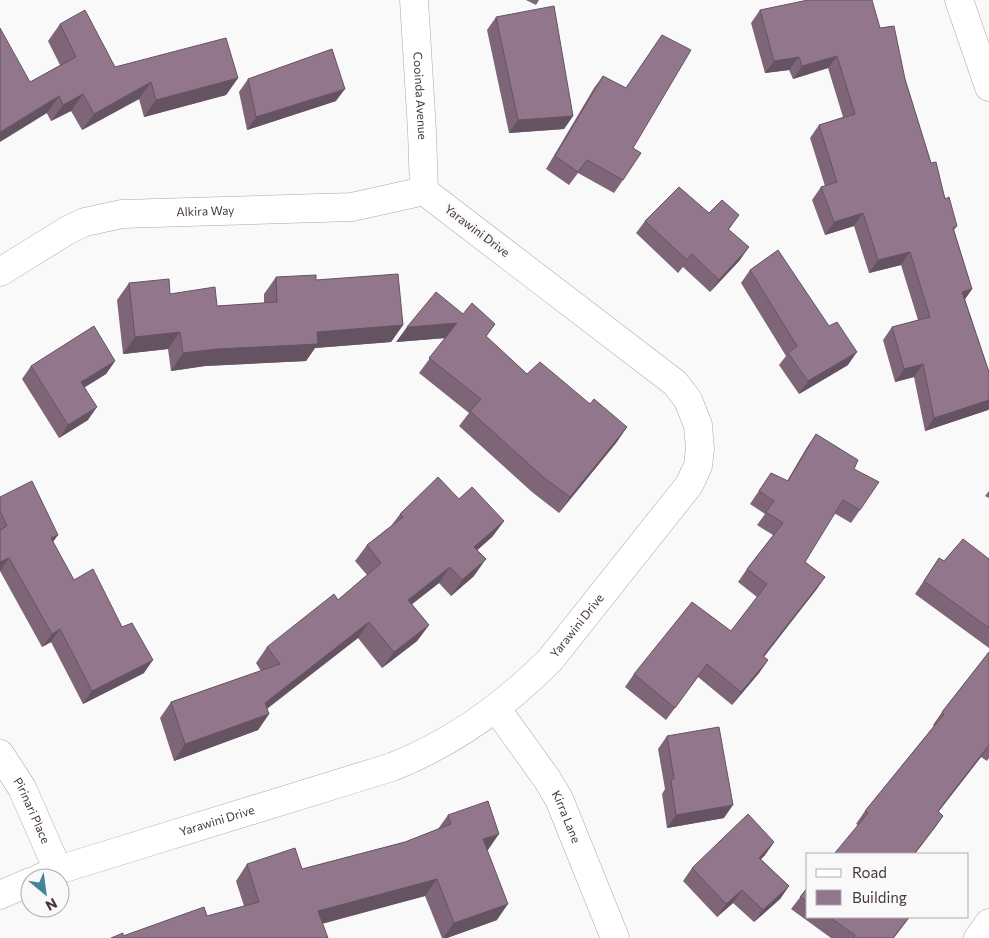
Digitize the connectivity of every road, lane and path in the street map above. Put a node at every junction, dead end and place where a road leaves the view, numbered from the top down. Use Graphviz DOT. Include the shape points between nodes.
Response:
graph roads {
  1 [pos="414,0"];
  2 [pos="959,0"];
  3 [pos="989,87"];
  4 [pos="424,191"];
  5 [pos="0,272"];
  6 [pos="496,708"];
  7 [pos="0,754"];
  8 [pos="47,868"];
  9 [pos="68,868"];
  10 [pos="20,887"];
  11 [pos="0,896"];
  12 [pos="989,923"];
  13 [pos="615,938"];
  14 [pos="978,938"];
  1 -- 4 [label="street, Cooinda Avenue"];
  2 -- 3 [label="street"];
  4 -- 5 [label="street, Alkira Way" via="352,207 122,214 85,222 68,230"];
  4 -- 6 [label="street, Yarawini Drive" via="675,383 688,400 698,425 698,466 689,485 550,660"];
  6 -- 9 [label="street, Yarawini Drive" via="468,729 392,767"];
  6 -- 13 [label="street, Kirra Lane" via="559,798"];
  7 -- 8 [label="street, Pirinari Place" via="22,788"];
  10 -- 11 [label="street"];
  12 -- 14 [label="street"];
}
